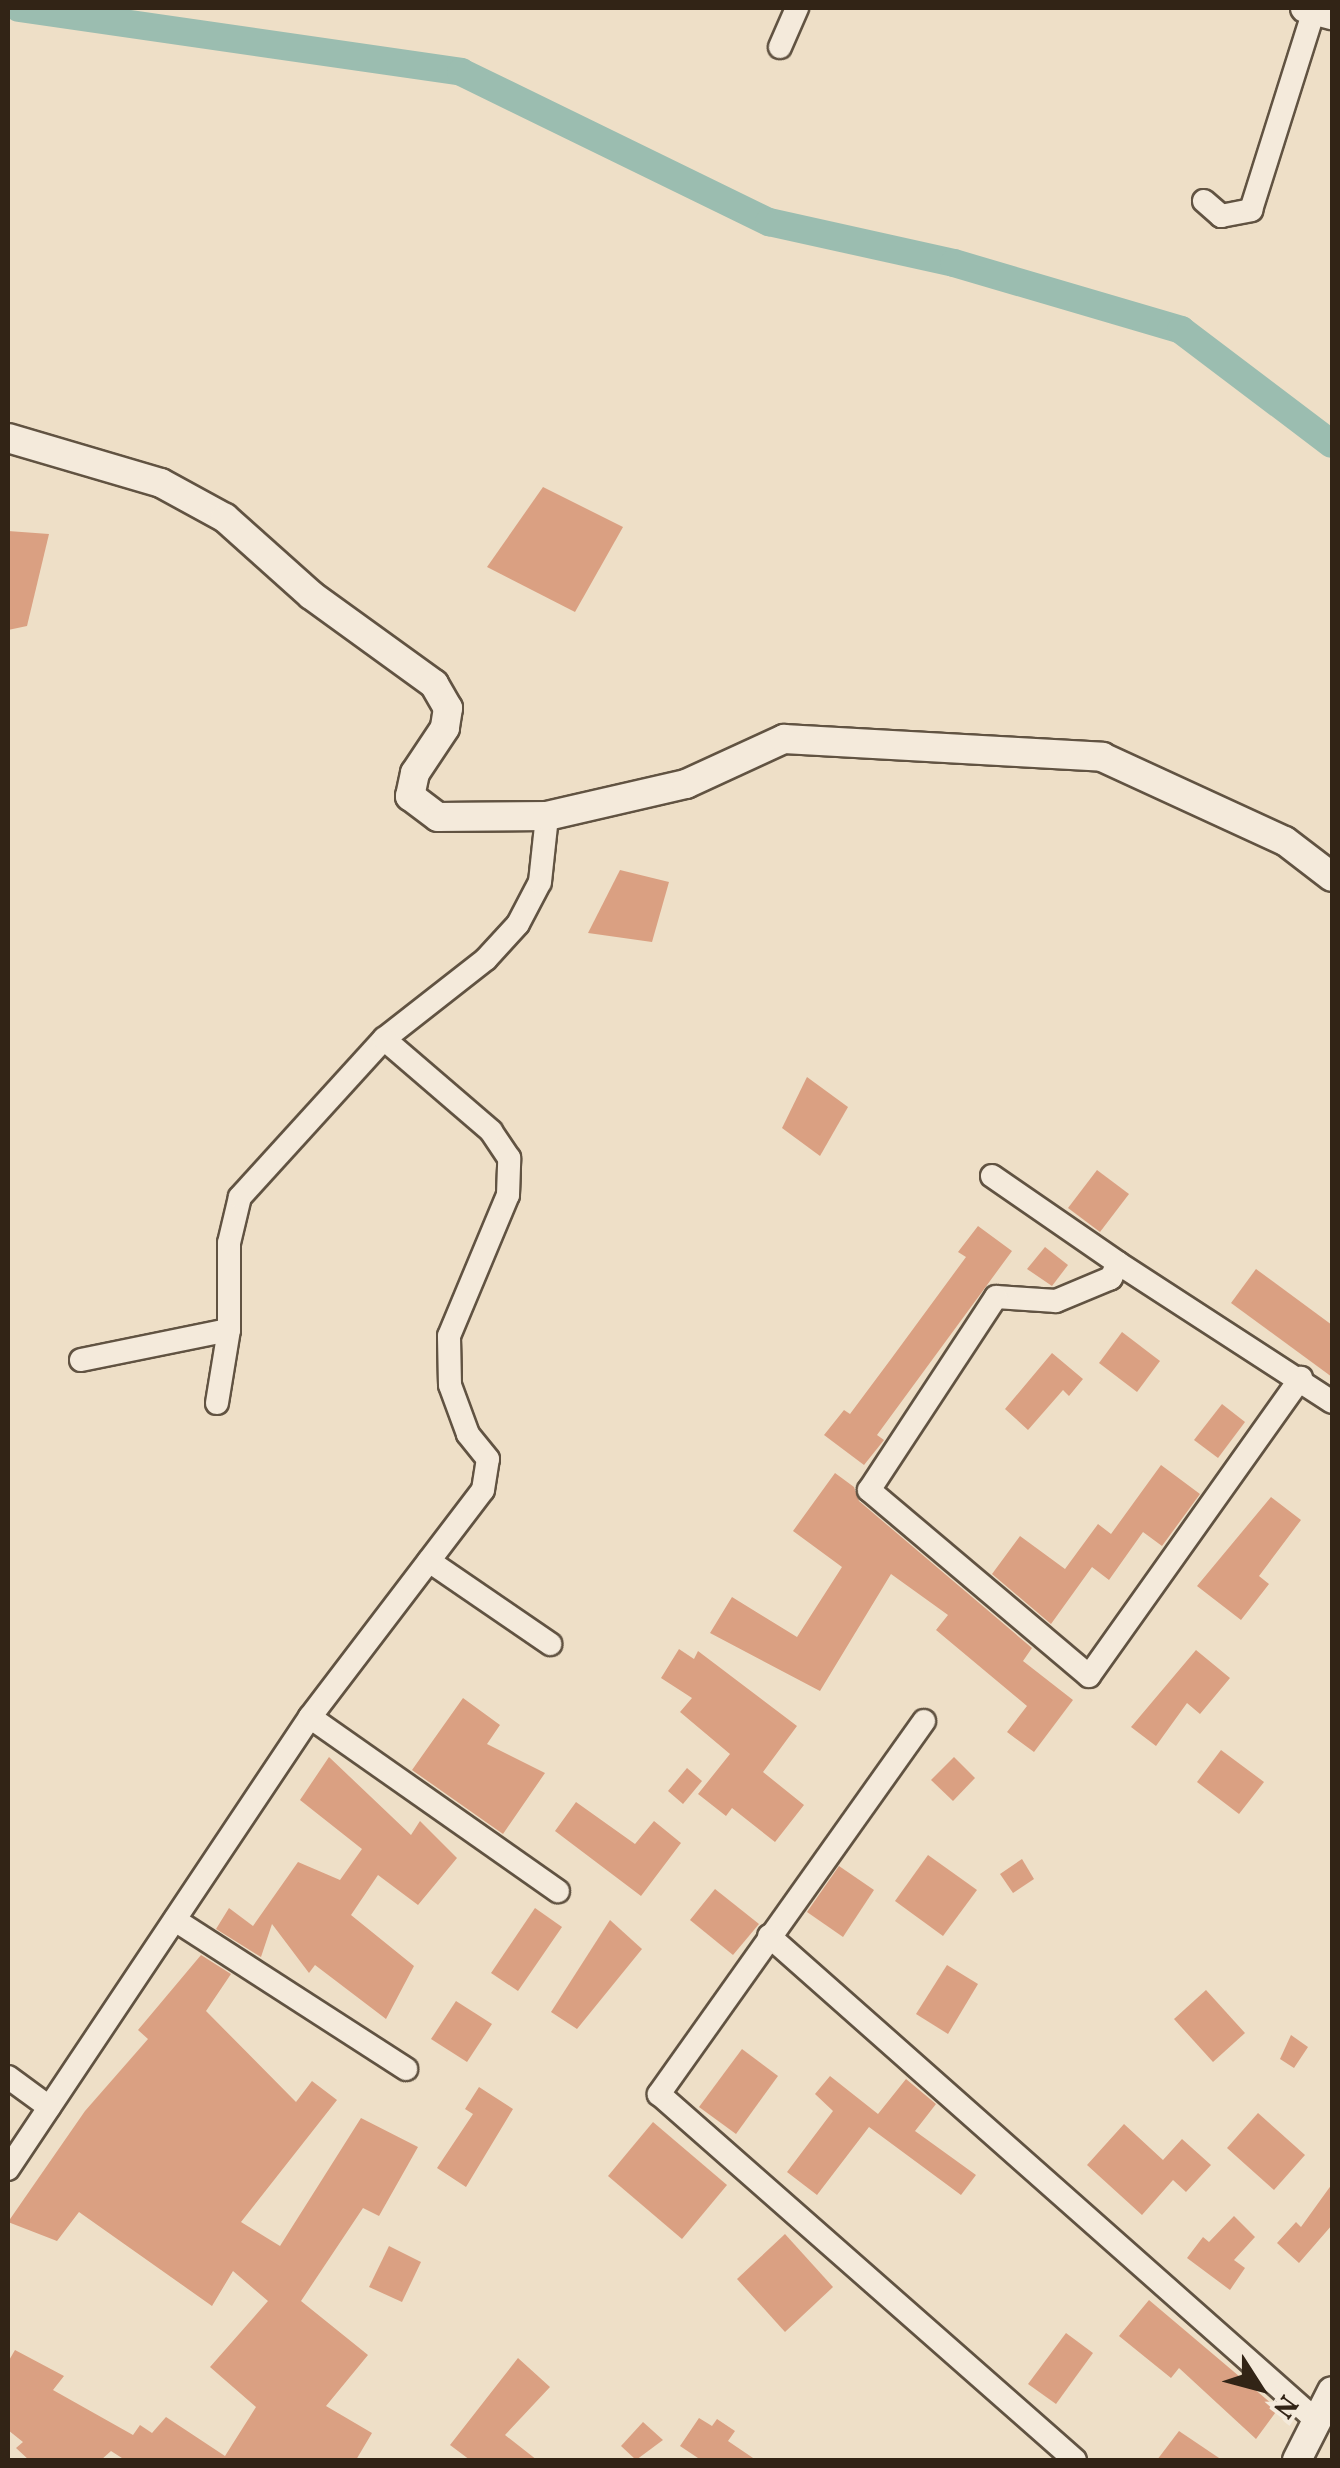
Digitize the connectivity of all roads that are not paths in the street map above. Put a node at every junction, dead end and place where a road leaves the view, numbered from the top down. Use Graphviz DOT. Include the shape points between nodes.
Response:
graph roads {
  1 [pos="796,8"];
  2 [pos="1317,11"];
  3 [pos="780,48"];
  4 [pos="1204,201"];
  5 [pos="8,438"];
  6 [pos="546,816"];
  7 [pos="1332,877"];
  8 [pos="384,1040"];
  9 [pos="992,1176"];
  10 [pos="1118,1264"];
  11 [pos="228,1330"];
  12 [pos="80,1360"];
  13 [pos="1301,1378"];
  14 [pos="1332,1402"];
  15 [pos="217,1403"];
  16 [pos="429,1561"];
  17 [pos="550,1644"];
  18 [pos="310,1717"];
  19 [pos="924,1720"];
  20 [pos="558,1891"];
  21 [pos="174,1920"];
  22 [pos="769,1936"];
  23 [pos="406,2069"];
  24 [pos="8,2077"];
  25 [pos="49,2107"];
  26 [pos="8,2169"];
  27 [pos="1332,2390"];
  28 [pos="1317,2421"];
  29 [pos="1075,2460"];
  30 [pos="1297,2460"];
  1 -- 3 [label="street"];
  2 -- 4 [label="street" via="1252,210 1222,216"];
  5 -- 6 [label="street" via="161,483 225,518 310,595 434,684 448,708 445,728 415,773 410,796 420,809 438,816"];
  6 -- 7 [label="street" via="686,784 784,738 1102,757 1285,842"];
  6 -- 8 [label="street" via="540,882 518,924 486,959"];
  8 -- 11 [label="street" via="240,1196 229,1242"];
  8 -- 16 [label="street" via="491,1130 510,1158 508,1195 449,1336 450,1385 468,1434 488,1459 483,1490"];
  9 -- 10 [label="street"];
  10 -- 13 [label="street"];
  10 -- 13 [label="street" via="1112,1278 1056,1301 996,1297 869,1490 1089,1676"];
  11 -- 12 [label="street"];
  11 -- 15 [label="street"];
  13 -- 14 [label="street"];
  16 -- 17 [label="street"];
  16 -- 18 [label="street"];
  18 -- 20 [label="street"];
  18 -- 21 [label="street"];
  19 -- 22 [label="street"];
  21 -- 23 [label="street"];
  21 -- 25 [label="street"];
  22 -- 28 [label="street"];
  22 -- 29 [label="street" via="659,2094"];
  24 -- 25 [label="street"];
  25 -- 26 [label="street"];
  27 -- 28 [label="street"];
  28 -- 30 [label="street"];
}
